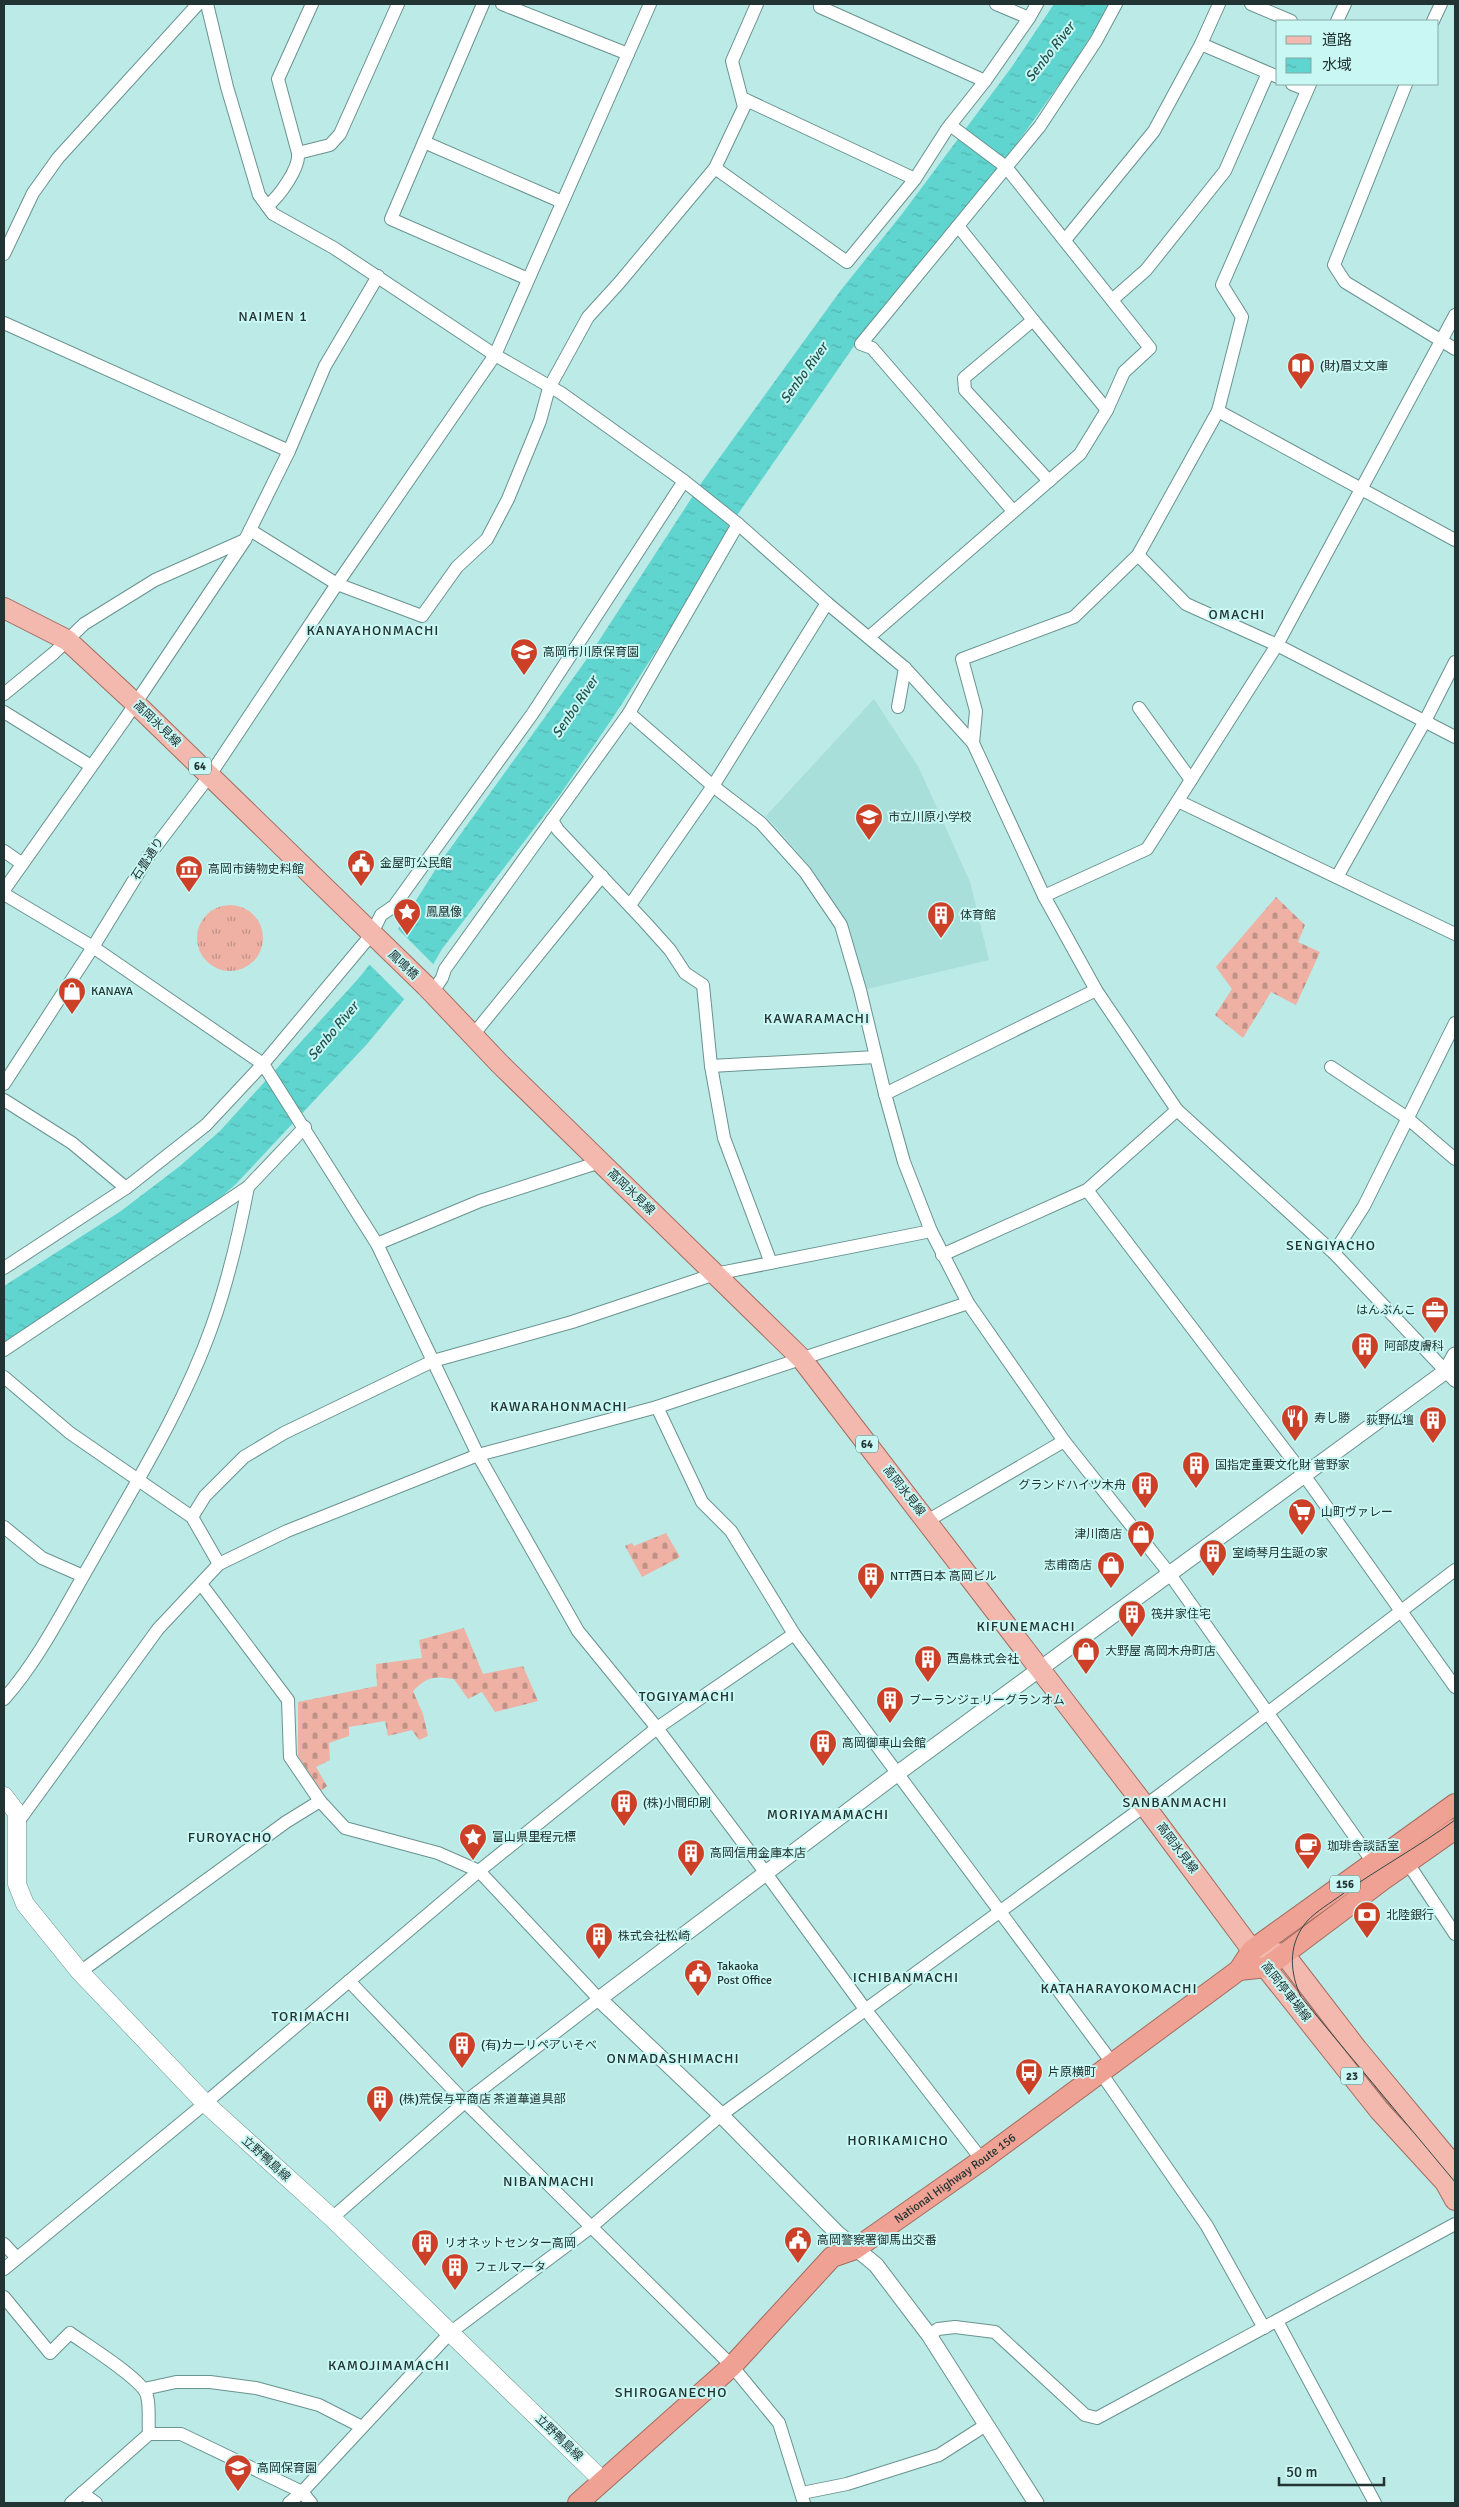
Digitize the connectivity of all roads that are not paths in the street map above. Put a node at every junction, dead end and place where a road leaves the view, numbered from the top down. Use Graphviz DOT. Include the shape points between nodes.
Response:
graph roads {
  1 [pos="198,4"];
  2 [pos="207,4"];
  3 [pos="312,4"];
  4 [pos="398,4"];
  5 [pos="483,4"];
  6 [pos="502,4"];
  7 [pos="650,4"];
  8 [pos="757,4"];
  9 [pos="996,4"];
  10 [pos="1038,4"];
  11 [pos="1116,4"];
  12 [pos="1219,4"];
  13 [pos="1251,4"];
  14 [pos="1345,4"];
  15 [pos="1441,4"];
  16 [pos="820,7"];
  17 [pos="1029,18"];
  18 [pos="1289,20"];
  19 [pos="1337,20"];
  20 [pos="1433,20"];
  21 [pos="1201,44"];
  22 [pos="628,54"];
  23 [pos="1273,75"];
  24 [pos="985,81"];
  25 [pos="1406,85"];
  26 [pos="1308,87"];
  27 [pos="742,98"];
  28 [pos="954,128"];
  29 [pos="424,142"];
  30 [pos="298,153"];
  31 [pos="1004,165"];
  32 [pos="715,168"];
  33 [pos="915,178"];
  34 [pos="562,202"];
  35 [pos="267,206"];
  36 [pos="958,226"];
  37 [pos="1065,240"];
  38 [pos="4,254"];
  39 [pos="378,276"];
  40 [pos="528,279"];
  41 [pos="1112,300"];
  42 [pos="1455,315"];
  43 [pos="1033,320"];
  44 [pos="4,323"];
  45 [pos="1440,341"];
  46 [pos="1455,349"];
  47 [pos="495,355"];
  48 [pos="550,388"];
  49 [pos="1107,410"];
  50 [pos="1218,411"];
  51 [pos="290,452"];
  52 [pos="1049,481"];
  53 [pos="686,483"];
  54 [pos="1359,490"];
  55 [pos="1013,512"];
  56 [pos="738,524"];
  57 [pos="247,535"];
  58 [pos="1455,540"];
  59 [pos="1138,555"];
  60 [pos="337,584"];
  61 [pos="827,603"];
  62 [pos="4,608"];
  63 [pos="870,637"];
  64 [pos="67,640"];
  65 [pos="1277,645"];
  66 [pos="1455,662"];
  67 [pos="905,668"];
  68 [pos="4,694"];
  69 [pos="135,703"];
  70 [pos="898,707"];
  71 [pos="1139,708"];
  72 [pos="4,712"];
  73 [pos="629,713"];
  74 [pos="1425,721"];
  75 [pos="1455,737"];
  76 [pos="973,743"];
  77 [pos="91,766"];
  78 [pos="210,775"];
  79 [pos="1191,780"];
  80 [pos="713,786"];
  81 [pos="1178,801"];
  82 [pos="552,820"];
  83 [pos="4,852"];
  84 [pos="21,863"];
  85 [pos="602,876"];
  86 [pos="1337,877"];
  87 [pos="4,890"];
  88 [pos="4,894"];
  89 [pos="1044,896"];
  90 [pos="630,905"];
  91 [pos="1455,934"];
  92 [pos="376,939"];
  93 [pos="93,947"];
  94 [pos="429,989"];
  95 [pos="1096,990"];
  96 [pos="1455,1023"];
  97 [pos="473,1035"];
  98 [pos="876,1057"];
  99 [pos="711,1066"];
  100 [pos="265,1067"];
  101 [pos="1332,1067"];
  102 [pos="4,1084"];
  103 [pos="885,1094"];
  104 [pos="4,1100"];
  105 [pos="1177,1110"];
  106 [pos="1406,1117"];
  107 [pos="303,1124"];
  108 [pos="1455,1159"];
  109 [pos="600,1162"];
  110 [pos="248,1187"];
  111 [pos="126,1188"];
  112 [pos="1088,1190"];
  113 [pos="931,1231"];
  114 [pos="377,1244"];
  115 [pos="1334,1253"];
  116 [pos="942,1254"];
  117 [pos="771,1263"];
  118 [pos="4,1268"];
  119 [pos="715,1274"];
  120 [pos="968,1303"];
  121 [pos="4,1350"];
  122 [pos="1455,1355"];
  123 [pos="801,1358"];
  124 [pos="433,1361"];
  125 [pos="4,1376"];
  126 [pos="1451,1376"];
  127 [pos="657,1407"];
  128 [pos="1064,1441"];
  129 [pos="478,1455"];
  130 [pos="1304,1474"];
  131 [pos="138,1480"];
  132 [pos="192,1517"];
  133 [pos="927,1521"];
  134 [pos="4,1527"];
  135 [pos="219,1564"];
  136 [pos="1455,1570"];
  137 [pos="1170,1573"];
  138 [pos="83,1576"];
  139 [pos="201,1584"];
  140 [pos="1400,1612"];
  141 [pos="794,1634"];
  142 [pos="1039,1670"];
  143 [pos="1455,1687"];
  144 [pos="4,1699"];
  145 [pos="1268,1712"];
  146 [pos="657,1728"];
  147 [pos="898,1773"];
  148 [pos="4,1796"];
  149 [pos="320,1801"];
  150 [pos="1455,1804"];
  151 [pos="1145,1806"];
  152 [pos="18,1822"];
  153 [pos="1455,1830"];
  154 [pos="1408,1862"];
  155 [pos="1378,1871"];
  156 [pos="479,1872"];
  157 [pos="765,1872"];
  158 [pos="999,1912"];
  159 [pos="1455,1934"];
  160 [pos="1252,1950"];
  161 [pos="1284,1954"];
  162 [pos="1267,1967"];
  163 [pos="1240,1970"];
  164 [pos="80,1972"];
  165 [pos="349,1981"];
  166 [pos="600,1999"];
  167 [pos="865,2009"];
  168 [pos="1107,2068"];
  169 [pos="465,2102"];
  170 [pos="205,2103"];
  171 [pos="721,2115"];
  172 [pos="982,2160"];
  173 [pos="1455,2167"];
  174 [pos="1455,2200"];
  175 [pos="332,2218"];
  176 [pos="1455,2224"];
  177 [pos="590,2228"];
  178 [pos="4,2244"];
  179 [pos="855,2249"];
  180 [pos="17,2258"];
  181 [pos="4,2269"];
  182 [pos="4,2297"];
  183 [pos="1277,2321"];
  184 [pos="1264,2328"];
  185 [pos="451,2332"];
  186 [pos="929,2336"];
  187 [pos="732,2366"];
  188 [pos="144,2389"];
  189 [pos="986,2425"];
  190 [pos="362,2427"];
  191 [pos="149,2434"];
  192 [pos="602,2480"];
  193 [pos="302,2492"];
  194 [pos="82,2493"];
  195 [pos="803,2498"];
  196 [pos="581,2502"];
  197 [pos="71,2503"];
  198 [pos="96,2503"];
  199 [pos="289,2503"];
  200 [pos="311,2503"];
  201 [pos="1036,2503"];
  202 [pos="1375,2503"];
  1 -- 38 [label="street" via="58,158 33,193"];
  2 -- 35 [label="street" via="259,195"];
  3 -- 30 [label="street" via="278,79"];
  4 -- 30 [label="street" via="340,134 330,144"];
  5 -- 29 [label="street"];
  6 -- 22 [label="street"];
  7 -- 22 [label="street, 石畳通り"];
  8 -- 27 [label="street" via="732,61"];
  9 -- 17 [label="street"];
  10 -- 17 [label="street"];
  11 -- 31 [label="street" via="1096,41 1040,126"];
  12 -- 21 [label="street"];
  13 -- 18 [label="street"];
  14 -- 19 [label="street"];
  15 -- 20 [label="street"];
  16 -- 24 [label="street"];
  17 -- 24 [label="street"];
  21 -- 23 [label="street"];
  21 -- 37 [label="street" via="1154,131"];
  22 -- 34 [label="street, 石畳通り"];
  23 -- 41 [label="street" via="1225,171 1146,270"];
  24 -- 28 [label="street"];
  25 -- 45 [label="street" via="1334,265 1345,282"];
  26 -- 50 [label="street" via="1222,285 1242,317"];
  27 -- 32 [label="street" via="744,107"];
  27 -- 33 [label="street"];
  28 -- 31 [label="street"];
  28 -- 33 [label="street"];
  29 -- 34 [label="street"];
  29 -- 40 [label="street" via="392,219"];
  30 -- 35 [label="street" via="299,161 277,199"];
  31 -- 36 [label="street"];
  31 -- 37 [label="street"];
  32 -- 33 [label="street" via="847,262"];
  32 -- 48 [label="street" via="588,317"];
  34 -- 40 [label="street, 石畳通り"];
  35 -- 39 [label="street" via="273,214"];
  36 -- 43 [label="street"];
  36 -- 55 [label="street" via="861,344 872,348"];
  37 -- 41 [label="street"];
  39 -- 47 [label="street"];
  39 -- 51 [label="street" via="325,366"];
  40 -- 47 [label="street, 石畳通り"];
  41 -- 49 [label="street" via="1150,348 1124,372"];
  42 -- 45 [label="street"];
  43 -- 49 [label="street"];
  43 -- 52 [label="street" via="964,378 965,390"];
  44 -- 51 [label="street"];
  45 -- 46 [label="street"];
  45 -- 54 [label="street"];
  47 -- 48 [label="street"];
  47 -- 60 [label="street, 石畳通り"];
  48 -- 53 [label="street"];
  48 -- 60 [label="street" via="508,499 487,539 457,567 422,616"];
  49 -- 52 [label="street" via="1080,454"];
  50 -- 54 [label="street"];
  50 -- 59 [label="street"];
  51 -- 57 [label="street"];
  52 -- 55 [label="street"];
  53 -- 56 [label="street"];
  53 -- 92 [label="street" via="533,714 394,906 381,916"];
  54 -- 58 [label="street"];
  54 -- 65 [label="street"];
  55 -- 63 [label="street"];
  56 -- 61 [label="street"];
  56 -- 73 [label="street"];
  57 -- 60 [label="street"];
  57 -- 64 [label="street" via="155,580 84,624"];
  57 -- 69 [label="street"];
  59 -- 65 [label="street" via="1186,604"];
  59 -- 76 [label="street" via="1074,617 962,659 976,711"];
  60 -- 78 [label="street, 石畳通り"];
  61 -- 63 [label="street"];
  61 -- 80 [label="street"];
  62 -- 64 [label="main road, 高岡氷見線 / 64"];
  63 -- 67 [label="street"];
  64 -- 68 [label="street"];
  64 -- 69 [label="main road, 高岡氷見線 / 64"];
  65 -- 74 [label="street"];
  65 -- 79 [label="street"];
  66 -- 74 [label="street"];
  67 -- 70 [label="street"];
  67 -- 76 [label="street"];
  69 -- 77 [label="street"];
  69 -- 78 [label="main road, 高岡氷見線 / 64"];
  71 -- 79 [label="street"];
  72 -- 77 [label="street"];
  73 -- 80 [label="street"];
  73 -- 82 [label="street"];
  74 -- 75 [label="street"];
  74 -- 86 [label="street"];
  76 -- 89 [label="street"];
  77 -- 84 [label="street"];
  78 -- 92 [label="main road, 高岡氷見線 / 64"];
  78 -- 93 [label="street, 石畳通り" via="150,854"];
  79 -- 81 [label="street"];
  80 -- 90 [label="street"];
  80 -- 98 [label="street" via="761,823 805,872 841,925"];
  81 -- 86 [label="street"];
  81 -- 89 [label="street" via="1147,849"];
  82 -- 85 [label="street"];
  82 -- 94 [label="street" via="445,969 442,978"];
  83 -- 84 [label="street"];
  84 -- 87 [label="street"];
  85 -- 90 [label="street"];
  85 -- 97 [label="street"];
  86 -- 91 [label="street"];
  88 -- 93 [label="street"];
  89 -- 95 [label="street"];
  90 -- 99 [label="street" via="670,950 685,973 703,985"];
  92 -- 94 [label="main road, 鳳鳴橋 / 64"];
  92 -- 100 [label="street"];
  93 -- 100 [label="street"];
  93 -- 102 [label="street, 石畳通り"];
  94 -- 97 [label="main road, 高岡氷見線 / 64"];
  95 -- 103 [label="street"];
  95 -- 105 [label="street"];
  96 -- 106 [label="street"];
  97 -- 109 [label="main road, 高岡氷見線 / 64"];
  98 -- 99 [label="street"];
  98 -- 103 [label="street"];
  99 -- 117 [label="street" via="724,1138"];
  100 -- 107 [label="street"];
  100 -- 111 [label="street" via="206,1125"];
  101 -- 106 [label="street"];
  103 -- 113 [label="street" via="904,1162"];
  104 -- 111 [label="street" via="72,1143"];
  105 -- 112 [label="street"];
  105 -- 115 [label="street"];
  106 -- 108 [label="street"];
  106 -- 115 [label="street" via="1364,1206"];
  107 -- 110 [label="street"];
  107 -- 114 [label="street"];
  109 -- 114 [label="street" via="480,1201"];
  109 -- 119 [label="main road, 高岡氷見線 / 64"];
  110 -- 121 [label="street"];
  110 -- 131 [label="street" via="240,1228 212,1326 180,1399"];
  111 -- 118 [label="street"];
  112 -- 116 [label="street"];
  112 -- 130 [label="street"];
  113 -- 116 [label="street"];
  113 -- 117 [label="street"];
  114 -- 124 [label="street"];
  115 -- 126 [label="street"];
  116 -- 120 [label="street"];
  117 -- 119 [label="street"];
  119 -- 123 [label="main road, 高岡氷見線 / 64"];
  119 -- 124 [label="street" via="572,1322"];
  120 -- 123 [label="street"];
  120 -- 128 [label="street"];
  122 -- 126 [label="street"];
  123 -- 127 [label="street"];
  123 -- 133 [label="main road, 高岡氷見線 / 64"];
  124 -- 129 [label="street"];
  124 -- 132 [label="street" via="244,1456 205,1496"];
  125 -- 131 [label="street" via="70,1433"];
  126 -- 130 [label="street"];
  127 -- 129 [label="street"];
  127 -- 141 [label="street" via="702,1502 731,1530"];
  128 -- 133 [label="street"];
  128 -- 137 [label="street"];
  129 -- 135 [label="street" via="287,1531"];
  129 -- 146 [label="street" via="578,1631"];
  130 -- 137 [label="street"];
  130 -- 140 [label="street"];
  131 -- 132 [label="street"];
  131 -- 138 [label="street"];
  132 -- 135 [label="street"];
  133 -- 142 [label="main road, 高岡氷見線 / 64"];
  134 -- 138 [label="street" via="42,1558"];
  135 -- 139 [label="street"];
  136 -- 140 [label="street"];
  137 -- 142 [label="street"];
  137 -- 145 [label="street"];
  138 -- 144 [label="street" via="20,1681"];
  139 -- 149 [label="street" via="288,1700 290,1757"];
  139 -- 152 [label="street" via="158,1629"];
  140 -- 143 [label="street"];
  140 -- 145 [label="street"];
  141 -- 146 [label="street"];
  141 -- 147 [label="street"];
  142 -- 147 [label="street"];
  142 -- 151 [label="main road, 高岡氷見線 / 64"];
  145 -- 151 [label="street"];
  145 -- 155 [label="street"];
  146 -- 156 [label="street"];
  146 -- 157 [label="street"];
  147 -- 157 [label="street"];
  147 -- 158 [label="street"];
  148 -- 152 [label="main road, 立野鴨島線" via="17,1813"];
  149 -- 156 [label="street" via="345,1828 438,1854"];
  149 -- 164 [label="street" via="286,1822"];
  150 -- 155 [label="highway, National Highway Route 156 / 156"];
  151 -- 158 [label="street"];
  151 -- 160 [label="main road, 高岡氷見線 / 64"];
  152 -- 164 [label="main road, 立野鴨島線" via="17,1884 25,1904"];
  153 -- 154 [label="highway, National Highway Route 156 / 156"];
  154 -- 155 [label="highway, National Highway Route 156 / 156"];
  154 -- 159 [label="street"];
  155 -- 160 [label="highway, National Highway Route 156 / 156"];
  155 -- 161 [label="highway, National Highway Route 156 / 156"];
  156 -- 165 [label="street"];
  156 -- 166 [label="street"];
  157 -- 166 [label="street"];
  157 -- 167 [label="street"];
  158 -- 167 [label="street"];
  158 -- 168 [label="street"];
  160 -- 161 [label="main road, 高岡停車場線"];
  160 -- 162 [label="main road, 高岡停車場線 / 23"];
  160 -- 163 [label="highway, National Highway Route 156 / 156"];
  161 -- 162 [label="highway, National Highway Route 156 / 156"];
  161 -- 173 [label="main road, 高岡停車場線 / 23" via="1357,2049"];
  162 -- 163 [label="highway"];
  162 -- 174 [label="main road, 高岡停車場線 / 23" via="1379,2110 1445,2182"];
  163 -- 168 [label="highway, National Highway Route 156 / 156"];
  164 -- 170 [label="main road, 立野鴨島線"];
  165 -- 169 [label="street"];
  165 -- 170 [label="street"];
  166 -- 169 [label="street"];
  166 -- 171 [label="street"];
  167 -- 171 [label="street"];
  167 -- 172 [label="street"];
  168 -- 172 [label="highway, National Highway Route 156 / 156"];
  168 -- 184 [label="street" via="1207,2226"];
  169 -- 175 [label="street"];
  169 -- 177 [label="street"];
  170 -- 175 [label="main road, 立野鴨島線"];
  170 -- 180 [label="street"];
  171 -- 177 [label="street"];
  171 -- 179 [label="street"];
  172 -- 179 [label="highway, National Highway Route 156 / 156"];
  175 -- 185 [label="main road, 立野鴨島線"];
  176 -- 183 [label="street"];
  177 -- 185 [label="street"];
  177 -- 187 [label="street"];
  178 -- 180 [label="street"];
  179 -- 186 [label="street" via="876,2265"];
  179 -- 187 [label="highway, National Highway Route 156 / 156" via="832,2257"];
  180 -- 181 [label="street"];
  182 -- 188 [label="street" via="50,2353 70,2333 122,2369"];
  183 -- 184 [label="street"];
  183 -- 202 [label="street"];
  184 -- 186 [label="street" via="1097,2418 1085,2415 995,2332 938,2329"];
  185 -- 190 [label="street"];
  185 -- 192 [label="main road, 立野鴨島線"];
  186 -- 189 [label="street"];
  187 -- 192 [label="highway, National Highway Route 156 / 156"];
  187 -- 195 [label="street" via="779,2423"];
  188 -- 190 [label="street" via="176,2382 210,2382 256,2388 319,2405"];
  188 -- 191 [label="street"];
  189 -- 195 [label="street" via="939,2455"];
  189 -- 201 [label="street"];
  190 -- 193 [label="street"];
  191 -- 193 [label="street" via="181,2434"];
  191 -- 194 [label="street"];
  192 -- 196 [label="highway, National Highway Route 156 / 156"];
  193 -- 199 [label="street"];
  193 -- 200 [label="street"];
  194 -- 197 [label="street"];
  194 -- 198 [label="street"];
}
